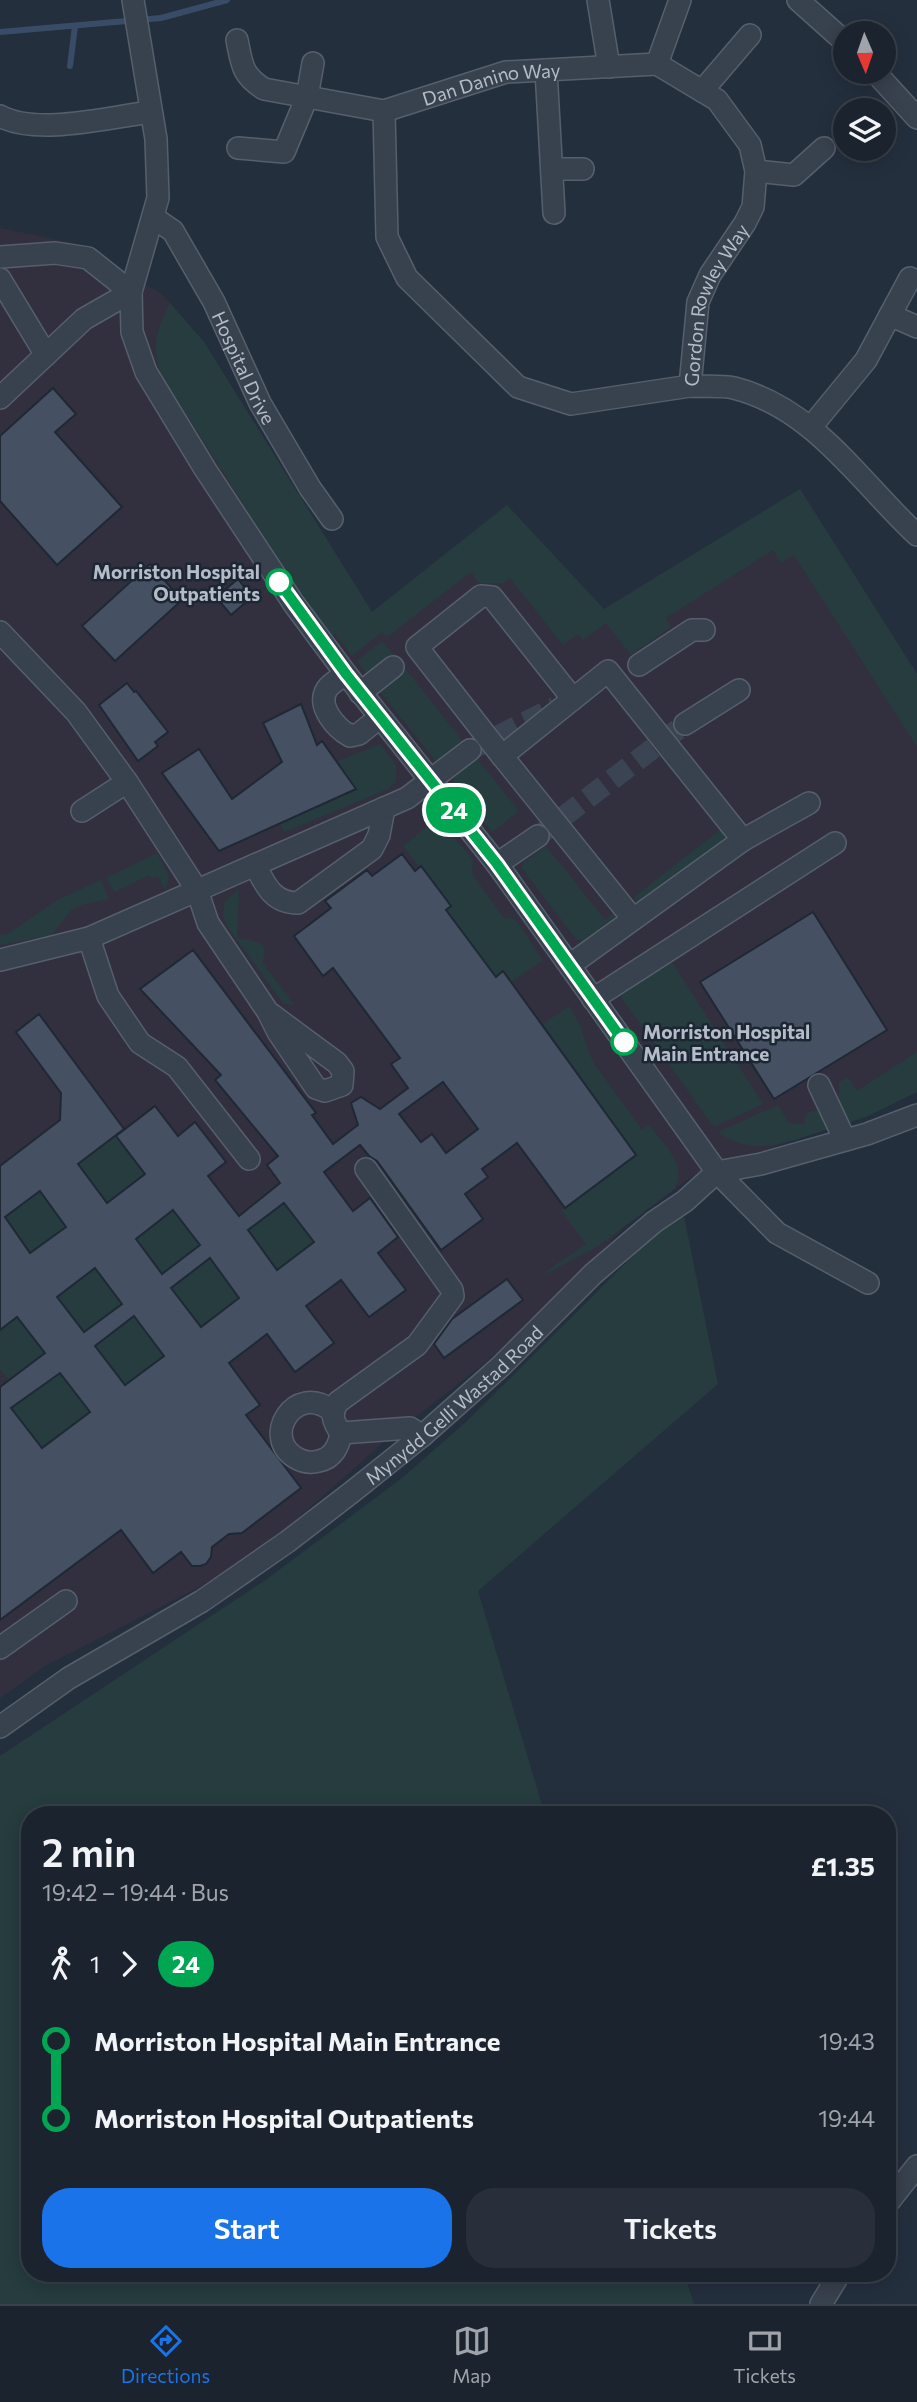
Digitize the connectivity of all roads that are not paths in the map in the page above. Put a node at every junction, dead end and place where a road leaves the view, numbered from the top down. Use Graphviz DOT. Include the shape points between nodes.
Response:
graph roads {
  1 [pos="133,0"];
  2 [pos="598,0"];
  3 [pos="680,0"];
  4 [pos="798,0"];
  5 [pos="833,31"];
  6 [pos="750,35"];
  7 [pos="237,40"];
  8 [pos="313,63"];
  9 [pos="657,64"];
  10 [pos="609,67"];
  11 [pos="547,70"];
  12 [pos="886,84"];
  13 [pos="702,91"];
  14 [pos="307,97"];
  15 [pos="384,111"];
  16 [pos="151,112"];
  17 [pos="0,116"];
  18 [pos="917,118"];
  19 [pos="238,148"];
  20 [pos="824,148"];
  21 [pos="552,169"];
  22 [pos="583,169"];
  23 [pos="755,172"];
  24 [pos="554,213"];
  25 [pos="154,218"];
  26 [pos="0,257"];
  27 [pos="910,278"];
  28 [pos="0,279"];
  29 [pos="131,292"];
  30 [pos="890,315"];
  31 [pos="917,327"];
  32 [pos="46,355"];
  33 [pos="690,386"];
  34 [pos="0,398"];
  35 [pos="811,427"];
  36 [pos="332,519"];
  37 [pos="917,535"];
  38 [pos="704,630"];
  39 [pos="0,632"];
  40 [pos="639,665"];
  41 [pos="393,667"];
  42 [pos="346,674"];
  43 [pos="739,690"];
  44 [pos="360,693"];
  45 [pos="573,699"];
  46 [pos="380,717"];
  47 [pos="685,724"];
  48 [pos="470,750"];
  49 [pos="502,756"];
  50 [pos="429,779"];
  51 [pos="127,782"];
  52 [pos="809,803"];
  53 [pos="384,808"];
  54 [pos="82,811"];
  55 [pos="538,836"];
  56 [pos="743,840"];
  57 [pos="835,843"];
  58 [pos="255,864"];
  59 [pos="497,864"];
  60 [pos="197,890"];
  61 [pos="633,919"];
  62 [pos="89,938"];
  63 [pos="0,960"];
  64 [pos="570,965"];
  65 [pos="593,999"];
  66 [pos="268,1012"];
  67 [pos="819,1085"];
  68 [pos="917,1115"];
  69 [pos="845,1140"];
  70 [pos="249,1159"];
  71 [pos="366,1169"];
  72 [pos="717,1172"];
  73 [pos="868,1283"];
  74 [pos="332,1411"];
  75 [pos="341,1433"];
  76 [pos="422,1436"];
  77 [pos="66,1601"];
  78 [pos="0,1648"];
  79 [pos="4,1714"];
  80 [pos="917,2166"];
  81 [pos="896,2192"];
  82 [pos="834,2282"];
  83 [pos="821,2304"];
  1 -- 16 [label="street"];
  2 -- 10 [label="street"];
  3 -- 9 [label="street"];
  4 -- 5 [label="street"];
  6 -- 13 [label="street"];
  7 -- 14 [label="street, Dan Danino Way" via="244,72 251,80 264,89"];
  8 -- 14 [label="street"];
  9 -- 10 [label="street, Dan Danino Way"];
  9 -- 13 [label="street, Gordon Rowley Way"];
  10 -- 11 [label="street, Dan Danino Way"];
  11 -- 15 [label="street, Dan Danino Way" via="506,72"];
  11 -- 21 [label="street"];
  12 -- 18 [label="street"];
  13 -- 23 [label="street, Gordon Rowley Way" via="717,100 750,145"];
  14 -- 15 [label="street, Dan Danino Way"];
  14 -- 19 [label="street" via="284,152"];
  15 -- 33 [label="street, Gordon Rowley Way" via="387,237 407,278 518,387 571,404"];
  16 -- 17 [label="street" via="47,126"];
  16 -- 25 [label="street" via="158,198"];
  20 -- 23 [label="street" via="794,175"];
  21 -- 22 [label="street"];
  21 -- 24 [label="street"];
  23 -- 33 [label="street, Gordon Rowley Way" via="753,207 698,302"];
  25 -- 29 [label="street"];
  25 -- 36 [label="street, Hospital Drive" via="173,231 214,302 260,403"];
  26 -- 29 [label="street" via="55,253 88,258"];
  27 -- 30 [label="street"];
  28 -- 32 [label="street"];
  29 -- 32 [label="street" via="84,320"];
  29 -- 42 [label="street" via="132,332 146,372 294,604"];
  30 -- 31 [label="street"];
  30 -- 35 [label="street" via="866,360"];
  32 -- 34 [label="street"];
  33 -- 35 [label="street" via="743,391 775,403"];
  35 -- 37 [label="street"];
  38 -- 40 [label="street" via="692,631"];
  39 -- 51 [label="street" via="76,712"];
  41 -- 44 [label="street"];
  42 -- 44 [label="street"];
  42 -- 46 [label="street" via="327,689 328,715 350,736"];
  43 -- 47 [label="street"];
  44 -- 46 [label="street"];
  45 -- 49 [label="street"];
  45 -- 49 [label="street" via="492,597 481,596 417,647"];
  45 -- 56 [label="street" via="608,671"];
  46 -- 50 [label="street"];
  48 -- 50 [label="street"];
  49 -- 61 [label="street"];
  50 -- 53 [label="street" via="407,798"];
  50 -- 59 [label="street"];
  51 -- 54 [label="street"];
  51 -- 60 [label="street"];
  52 -- 56 [label="street"];
  53 -- 58 [label="street"];
  53 -- 58 [label="street" via="372,849 298,903 278,900"];
  55 -- 59 [label="street"];
  56 -- 61 [label="street"];
  57 -- 65 [label="street"];
  58 -- 60 [label="street"];
  59 -- 64 [label="street"];
  60 -- 62 [label="street"];
  60 -- 66 [label="street" via="208,923"];
  61 -- 64 [label="street"];
  62 -- 63 [label="street"];
  62 -- 70 [label="street" via="108,996 140,1043 177,1067"];
  64 -- 65 [label="street"];
  65 -- 72 [label="street"];
  67 -- 69 [label="street"];
  68 -- 69 [label="street"];
  69 -- 72 [label="street"];
  71 -- 74 [label="street" via="453,1296 417,1345"];
  72 -- 73 [label="street" via="776,1233"];
  72 -- 76 [label="street, Mynydd Gelli Wastad Road" via="593,1273 501,1366"];
  74 -- 75 [label="street"];
  74 -- 75 [label="street" via="316,1403 296,1407 282,1423 283,1442 287,1451 302,1461 321,1461 336,1450"];
  75 -- 76 [label="street" via="410,1428"];
  76 -- 79 [label="street, Mynydd Gelli Wastad Road" via="287,1542 202,1601"];
  77 -- 78 [label="street"];
  80 -- 81 [label="street"];
  82 -- 83 [label="street"];
}
